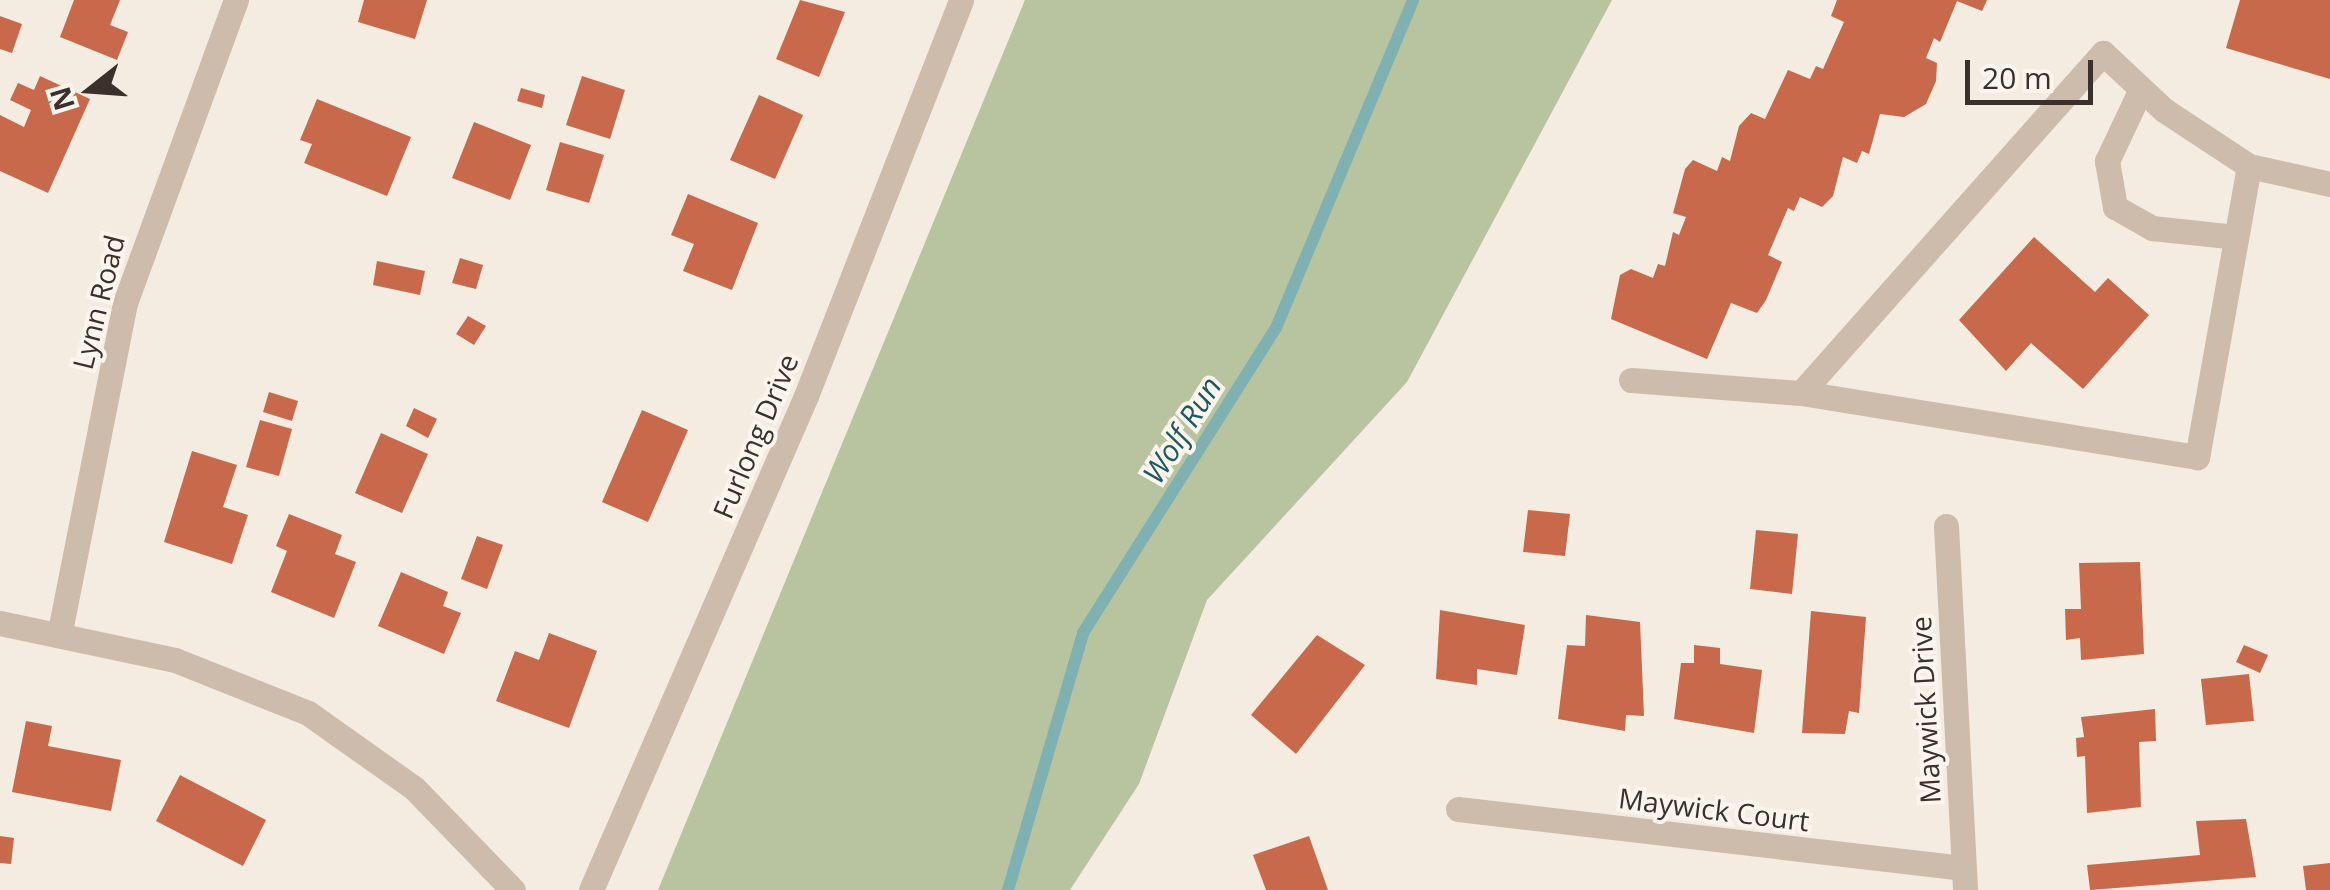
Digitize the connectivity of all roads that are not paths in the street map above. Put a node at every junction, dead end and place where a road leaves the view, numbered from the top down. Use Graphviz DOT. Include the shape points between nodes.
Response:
graph roads {
  1 [pos="236,0"];
  2 [pos="961,0"];
  3 [pos="2142,89"];
  4 [pos="2249,166"];
  5 [pos="2330,184"];
  6 [pos="2236,237"];
  7 [pos="1631,380"];
  8 [pos="1801,393"];
  9 [pos="1946,526"];
  10 [pos="0,623"];
  11 [pos="60,631"];
  12 [pos="1458,809"];
  13 [pos="1964,879"];
  14 [pos="513,890"];
  15 [pos="590,890"];
  1 -- 11 [label="street, Lynn Road" via="125,303"];
  2 -- 15 [label="street, Furlong Drive" via="806,396"];
  3 -- 4 [label="street"];
  3 -- 6 [label="street" via="2106,160 2115,207 2152,228"];
  3 -- 8 [label="street" via="2103,52"];
  4 -- 5 [label="street"];
  4 -- 6 [label="street"];
  6 -- 8 [label="street" via="2197,457"];
  7 -- 8 [label="street"];
  9 -- 13 [label="street, Maywick Drive"];
  10 -- 11 [label="street"];
  11 -- 14 [label="street" via="174,660 308,713 414,788"];
  12 -- 13 [label="street, Maywick Court"];
}
